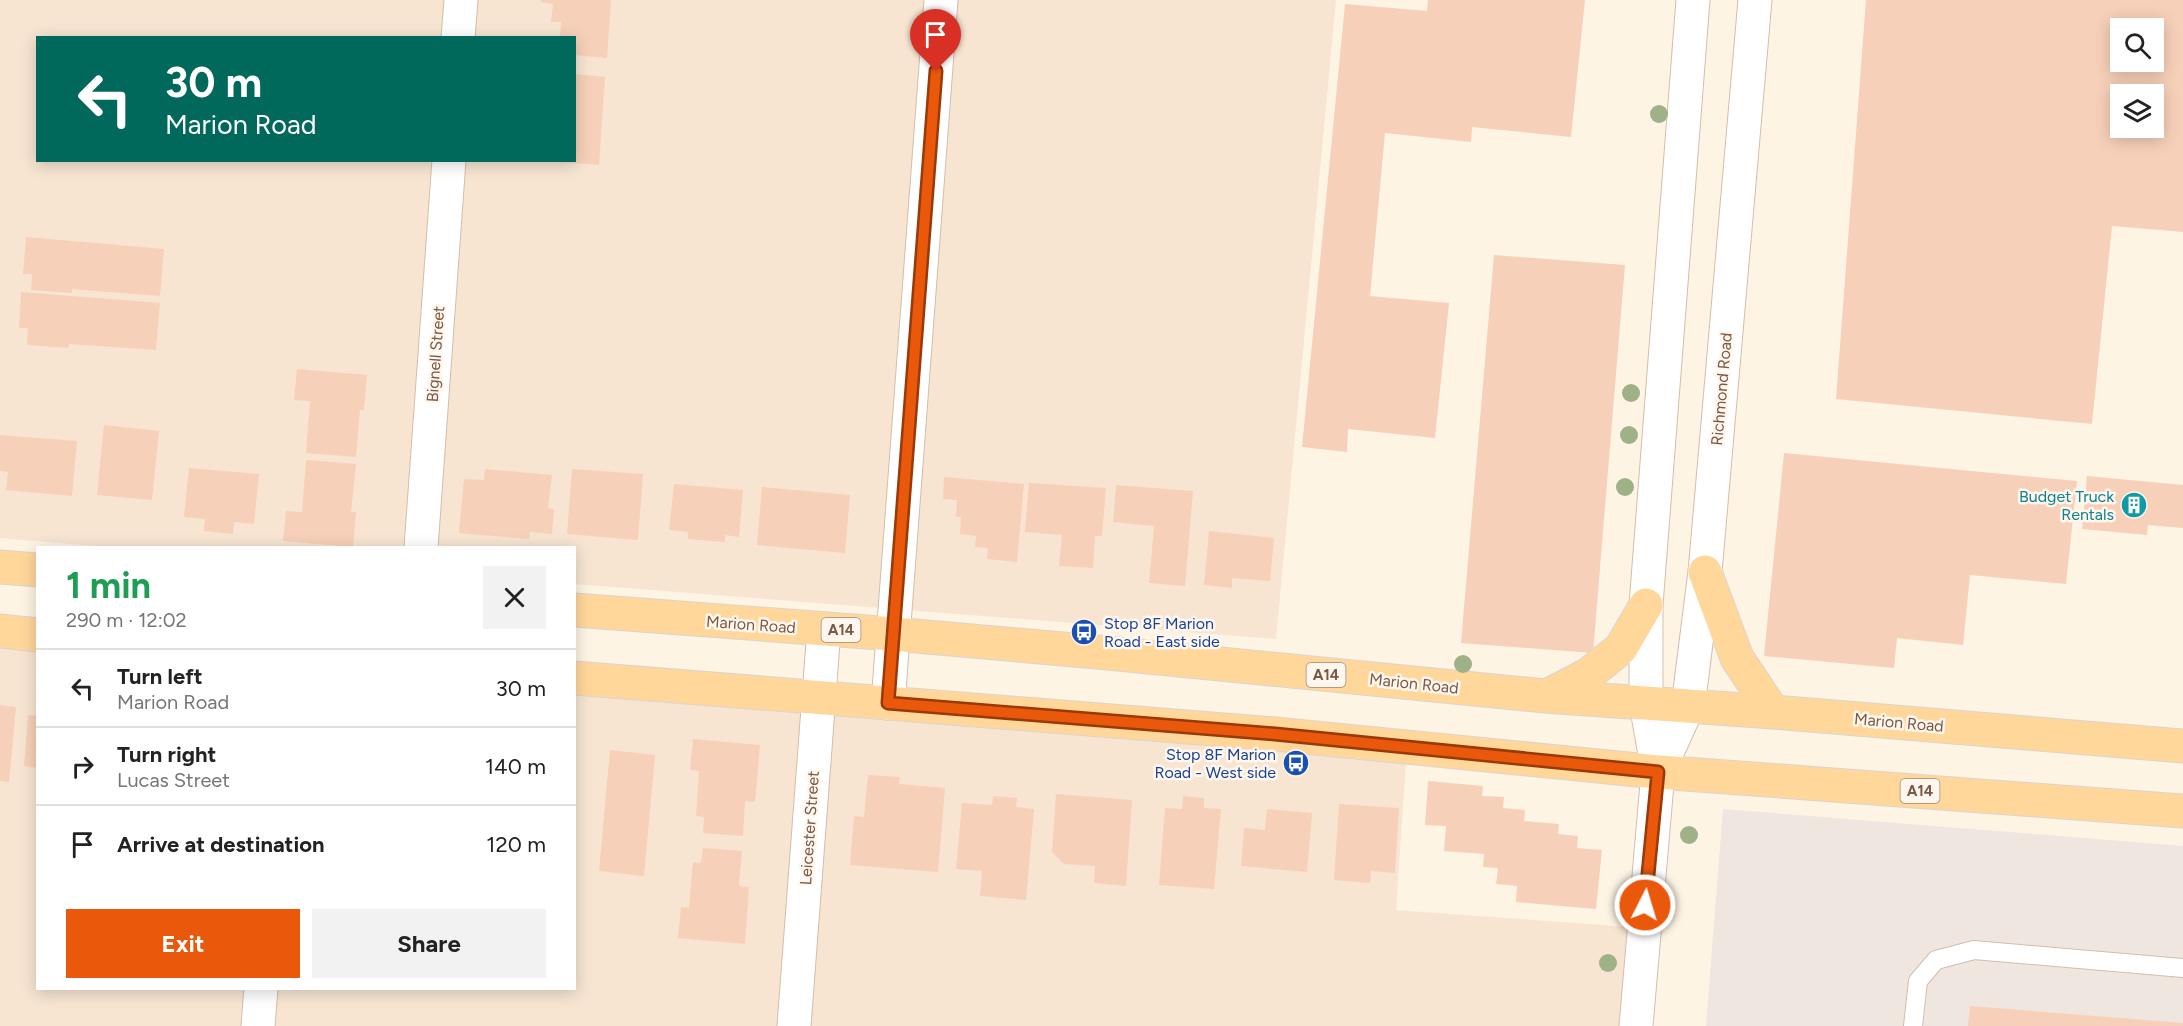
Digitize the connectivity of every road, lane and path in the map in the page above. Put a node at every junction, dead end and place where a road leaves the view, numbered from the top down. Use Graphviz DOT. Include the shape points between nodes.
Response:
graph roads {
  1 [pos="461,0"];
  2 [pos="942,0"];
  3 [pos="1693,0"];
  4 [pos="1755,0"];
  5 [pos="458,36"];
  6 [pos="449,162"];
  7 [pos="421,546"];
  8 [pos="0,567"];
  9 [pos="36,570"];
  10 [pos="1705,572"];
  11 [pos="1646,605"];
  12 [pos="576,610"];
  13 [pos="824,629"];
  14 [pos="0,631"];
  15 [pos="893,634"];
  16 [pos="36,635"];
  17 [pos="576,678"];
  18 [pos="1545,696"];
  19 [pos="819,698"];
  20 [pos="888,703"];
  21 [pos="1646,703"];
  22 [pos="1688,706"];
  23 [pos="1773,712"];
  24 [pos="2183,746"];
  25 [pos="1658,772"];
  26 [pos="2183,811"];
  27 [pos="2183,968"];
  28 [pos="261,990"];
  29 [pos="258,1026"];
  30 [pos="794,1026"];
  31 [pos="1636,1026"];
  32 [pos="1913,1026"];
  1 -- 5 [label="street"];
  2 -- 15 [label="street"];
  3 -- 11 [label="street, Richmond Road"];
  4 -- 10 [label="street, Richmond Road"];
  6 -- 7 [label="street, Bignell Street"];
  8 -- 9 [label="main road"];
  10 -- 22 [label="street, Richmond Road"];
  10 -- 23 [label="main road" via="1737,658"];
  11 -- 18 [label="main road" via="1621,648 1589,674"];
  11 -- 21 [label="street, Richmond Road"];
  12 -- 13 [label="main road, Marion Road / A14"];
  13 -- 15 [label="main road, Marion Road / A14"];
  13 -- 19 [label="street, Leicester Street"];
  14 -- 16 [label="main road"];
  15 -- 18 [label="main road, Marion Road / A14"];
  15 -- 20 [label="street"];
  17 -- 19 [label="main road, A14"];
  18 -- 21 [label="main road, Marion Road / A14"];
  19 -- 20 [label="main road, A14"];
  19 -- 30 [label="street, Leicester Street"];
  20 -- 25 [label="main road, A14" via="1263,733"];
  21 -- 22 [label="main road, Marion Road / A14"];
  21 -- 25 [label="street, Richmond Road"];
  22 -- 23 [label="main road, Marion Road / A14"];
  22 -- 25 [label="street, Richmond Road"];
  23 -- 24 [label="main road, Marion Road / A14"];
  25 -- 26 [label="main road, A14"];
  25 -- 31 [label="street, Richmond Road"];
  27 -- 32 [label="lane" via="1974,950 1936,960 1918,981"];
  28 -- 29 [label="street"];
}
